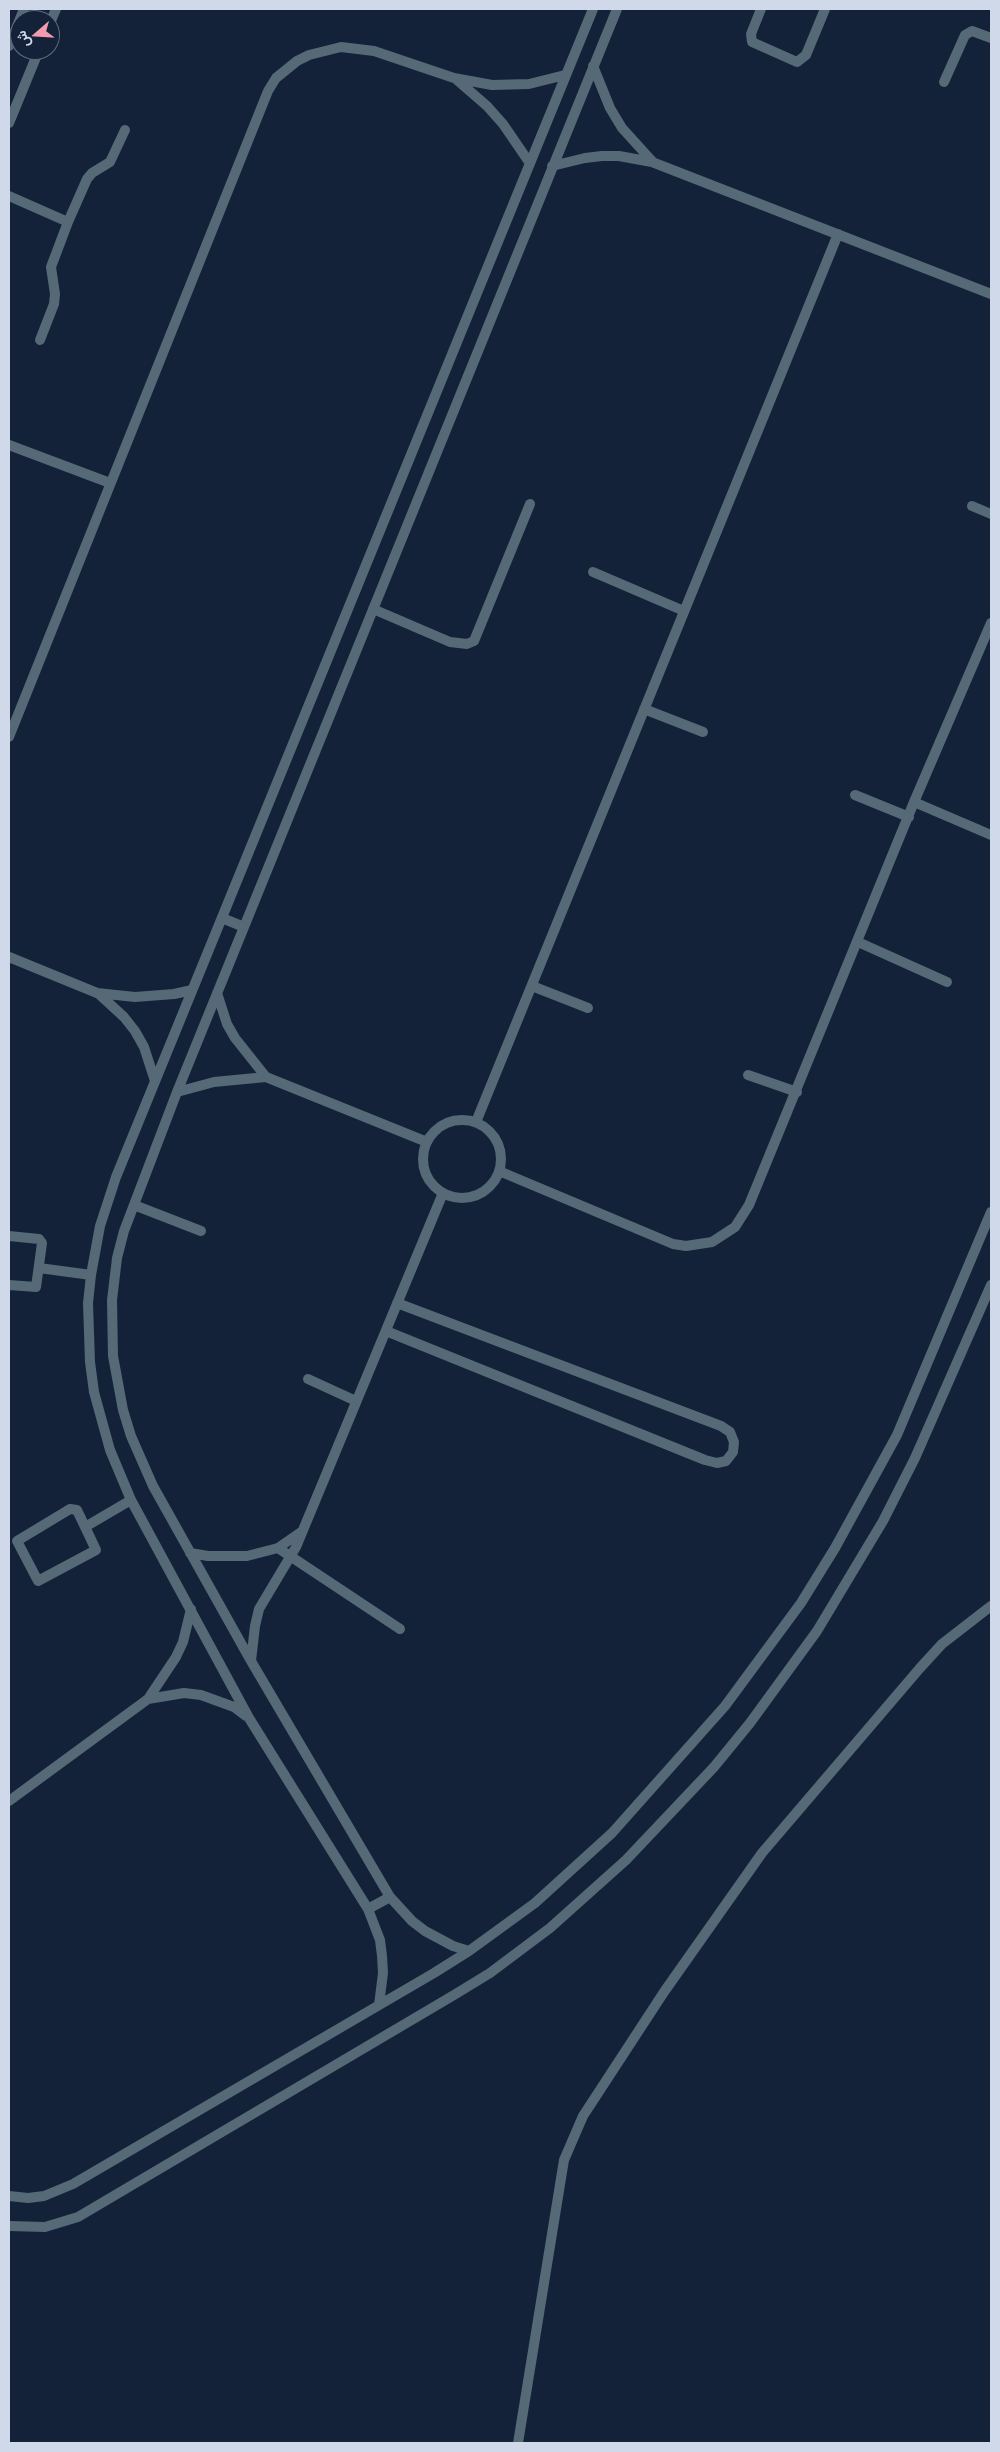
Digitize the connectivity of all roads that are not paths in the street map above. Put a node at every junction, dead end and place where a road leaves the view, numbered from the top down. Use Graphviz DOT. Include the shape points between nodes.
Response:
graph roads {
  1 [pos="592,9"];
  2 [pos="617,9"];
  3 [pos="760,9"];
  4 [pos="824,9"];
  5 [pos="991,38"];
  6 [pos="35,60"];
  7 [pos="593,66"];
  8 [pos="565,75"];
  9 [pos="454,78"];
  10 [pos="944,82"];
  11 [pos="9,123"];
  12 [pos="125,130"];
  13 [pos="529,162"];
  14 [pos="652,162"];
  15 [pos="552,166"];
  16 [pos="9,196"];
  17 [pos="68,222"];
  18 [pos="838,234"];
  19 [pos="991,294"];
  20 [pos="40,340"];
  21 [pos="9,445"];
  22 [pos="110,483"];
  23 [pos="530,504"];
  24 [pos="972,506"];
  25 [pos="991,514"];
  26 [pos="593,572"];
  27 [pos="373,609"];
  28 [pos="684,611"];
  29 [pos="991,623"];
  30 [pos="644,709"];
  31 [pos="703,732"];
  32 [pos="9,737"];
  33 [pos="855,795"];
  34 [pos="914,802"];
  35 [pos="909,817"];
  36 [pos="991,835"];
  37 [pos="222,918"];
  38 [pos="244,928"];
  39 [pos="858,942"];
  40 [pos="9,957"];
  41 [pos="947,982"];
  42 [pos="532,986"];
  43 [pos="192,990"];
  44 [pos="97,993"];
  45 [pos="217,993"];
  46 [pos="588,1008"];
  47 [pos="748,1074"];
  48 [pos="266,1077"];
  49 [pos="155,1081"];
  50 [pos="177,1092"];
  51 [pos="797,1092"];
  52 [pos="476,1122"];
  53 [pos="426,1142"];
  54 [pos="498,1170"];
  55 [pos="443,1193"];
  56 [pos="134,1205"];
  57 [pos="991,1212"];
  58 [pos="201,1231"];
  59 [pos="9,1236"];
  60 [pos="39,1268"];
  61 [pos="91,1275"];
  62 [pos="9,1285"];
  63 [pos="991,1285"];
  64 [pos="397,1303"];
  65 [pos="386,1331"];
  66 [pos="308,1379"];
  67 [pos="356,1401"];
  68 [pos="131,1500"];
  69 [pos="85,1527"];
  70 [pos="302,1531"];
  71 [pos="278,1548"];
  72 [pos="190,1553"];
  73 [pos="292,1557"];
  74 [pos="991,1606"];
  75 [pos="191,1609"];
  76 [pos="400,1628"];
  77 [pos="251,1662"];
  78 [pos="148,1699"];
  79 [pos="249,1718"];
  80 [pos="9,1801"];
  81 [pos="390,1897"];
  82 [pos="368,1909"];
  83 [pos="469,1951"];
  84 [pos="378,2005"];
  85 [pos="9,2196"];
  86 [pos="9,2226"];
  87 [pos="518,2443"];
  1 -- 8 [label="street"];
  2 -- 7 [label="street"];
  3 -- 4 [label="street" via="751,34 752,42 797,62 806,55"];
  5 -- 10 [label="street" via="972,31 965,35"];
  6 -- 11 [label="street"];
  7 -- 14 [label="street" via="622,128"];
  7 -- 15 [label="street"];
  8 -- 9 [label="street" via="511,86 492,86"];
  8 -- 13 [label="street"];
  9 -- 13 [label="street" via="503,124"];
  9 -- 22 [label="street" via="374,51 341,47 309,55 276,78 264,100"];
  12 -- 17 [label="street" via="110,162 87,180"];
  13 -- 37 [label="street"];
  14 -- 15 [label="street" via="602,156"];
  14 -- 18 [label="street"];
  15 -- 27 [label="street"];
  16 -- 17 [label="street"];
  17 -- 20 [label="street" via="51,267 54,304"];
  18 -- 19 [label="street"];
  18 -- 28 [label="street"];
  21 -- 22 [label="street"];
  22 -- 32 [label="street"];
  23 -- 27 [label="street" via="474,640 467,644 450,642"];
  24 -- 25 [label="street"];
  26 -- 28 [label="street"];
  27 -- 38 [label="street"];
  28 -- 30 [label="street"];
  29 -- 34 [label="street"];
  30 -- 31 [label="street"];
  30 -- 42 [label="street"];
  33 -- 35 [label="street"];
  34 -- 35 [label="street"];
  34 -- 36 [label="street"];
  35 -- 39 [label="street"];
  37 -- 38 [label="street"];
  37 -- 43 [label="street"];
  38 -- 45 [label="street"];
  39 -- 41 [label="street"];
  39 -- 51 [label="street"];
  40 -- 44 [label="street"];
  42 -- 46 [label="street"];
  42 -- 52 [label="street"];
  43 -- 44 [label="street" via="135,998"];
  43 -- 49 [label="street"];
  44 -- 49 [label="street" via="124,1016 135,1031"];
  45 -- 48 [label="street" via="235,1038"];
  45 -- 50 [label="street"];
  47 -- 51 [label="street"];
  48 -- 50 [label="street" via="214,1082"];
  48 -- 53 [label="street"];
  49 -- 61 [label="street" via="108,1198"];
  50 -- 56 [label="street"];
  51 -- 54 [label="street" via="743,1216 724,1235 700,1245 673,1244"];
  52 -- 53 [label="street" via="447,1122"];
  52 -- 54 [label="street" via="496,1142 500,1151"];
  53 -- 55 [label="street" via="423,1152 425,1171 429,1180"];
  54 -- 55 [label="street" via="480,1193 462,1198"];
  55 -- 64 [label="street"];
  56 -- 58 [label="street"];
  56 -- 72 [label="street" via="117,1258 112,1300 112,1348 117,1383 141,1462"];
  57 -- 83 [label="street" via="897,1435 835,1548 769,1648 725,1706 612,1833 535,1903"];
  59 -- 60 [label="street" via="41,1240"];
  60 -- 61 [label="street"];
  60 -- 62 [label="street" via="36,1287"];
  61 -- 68 [label="street" via="88,1332 94,1392 110,1450"];
  63 -- 86 [label="street" via="915,1458 883,1521 818,1631 768,1701 714,1767 626,1860 520,1951 412,2020 78,2217 46,2227"];
  64 -- 65 [label="street"];
  64 -- 65 [label="street" via="721,1426 730,1432 733,1452 726,1461 705,1460"];
  65 -- 67 [label="street"];
  66 -- 67 [label="street"];
  67 -- 70 [label="street"];
  68 -- 69 [label="street"];
  68 -- 75 [label="street"];
  69 -- 69 [label="street" via="77,1510 72,1508 17,1541 36,1580 43,1580 95,1552"];
  70 -- 71 [label="street"];
  70 -- 73 [label="street"];
  71 -- 72 [label="street" via="247,1556"];
  71 -- 73 [label="street"];
  72 -- 77 [label="street"];
  73 -- 76 [label="street"];
  73 -- 77 [label="street" via="260,1609"];
  74 -- 87 [label="street" via="949,1638 920,1668 762,1853 664,1992 583,2116 564,2160"];
  75 -- 78 [label="street" via="176,1657"];
  75 -- 79 [label="street"];
  77 -- 81 [label="street"];
  78 -- 79 [label="street" via="184,1693 201,1695 234,1707"];
  78 -- 80 [label="street"];
  79 -- 82 [label="street"];
  81 -- 82 [label="street"];
  81 -- 83 [label="street" via="425,1931"];
  82 -- 84 [label="street" via="382,1956"];
  83 -- 84 [label="street"];
  84 -- 85 [label="street" via="66,2188 44,2196"];
}
